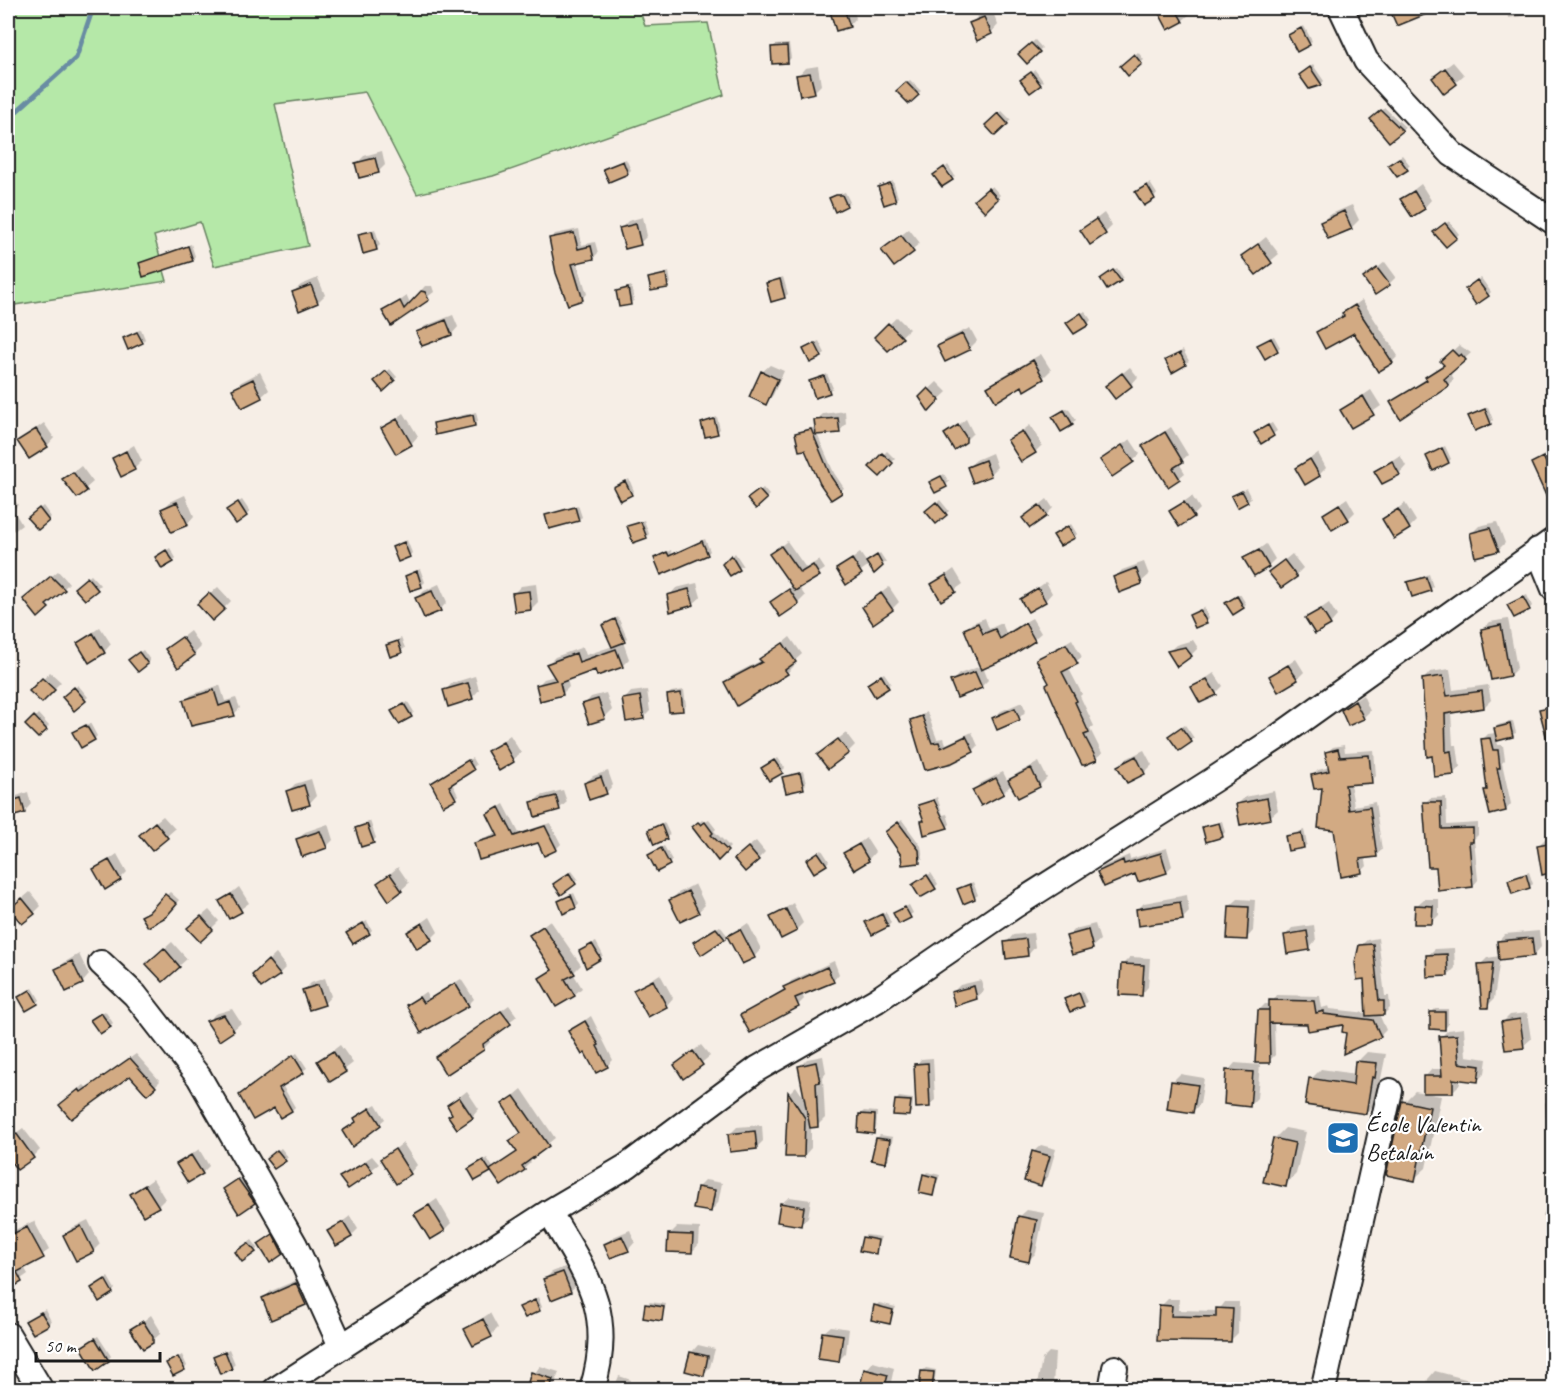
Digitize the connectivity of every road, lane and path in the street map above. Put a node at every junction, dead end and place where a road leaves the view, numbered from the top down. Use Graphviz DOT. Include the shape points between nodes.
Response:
graph roads {
  1 [pos="1341,8"];
  2 [pos="1554,222"];
  3 [pos="1546,545"];
  4 [pos="1554,589"];
  5 [pos="101,963"];
  6 [pos="1390,1091"];
  7 [pos="549,1212"];
  8 [pos="8,1335"];
  9 [pos="340,1346"];
  10 [pos="41,1389"];
  11 [pos="275,1389"];
  12 [pos="592,1389"];
  13 [pos="1323,1389"];
  1 -- 2 [label="street" via="1366,61 1452,154"];
  3 -- 4 [label="street"];
  3 -- 7 [label="street" via="1269,743 1014,906 876,1000 757,1069 627,1166"];
  5 -- 9 [label="street" via="135,995 199,1077 295,1245"];
  6 -- 13 [label="street"];
  7 -- 9 [label="street"];
  7 -- 12 [label="street" via="588,1276 598,1306 602,1334"];
  8 -- 10 [label="street"];
  9 -- 11 [label="street"];
}
